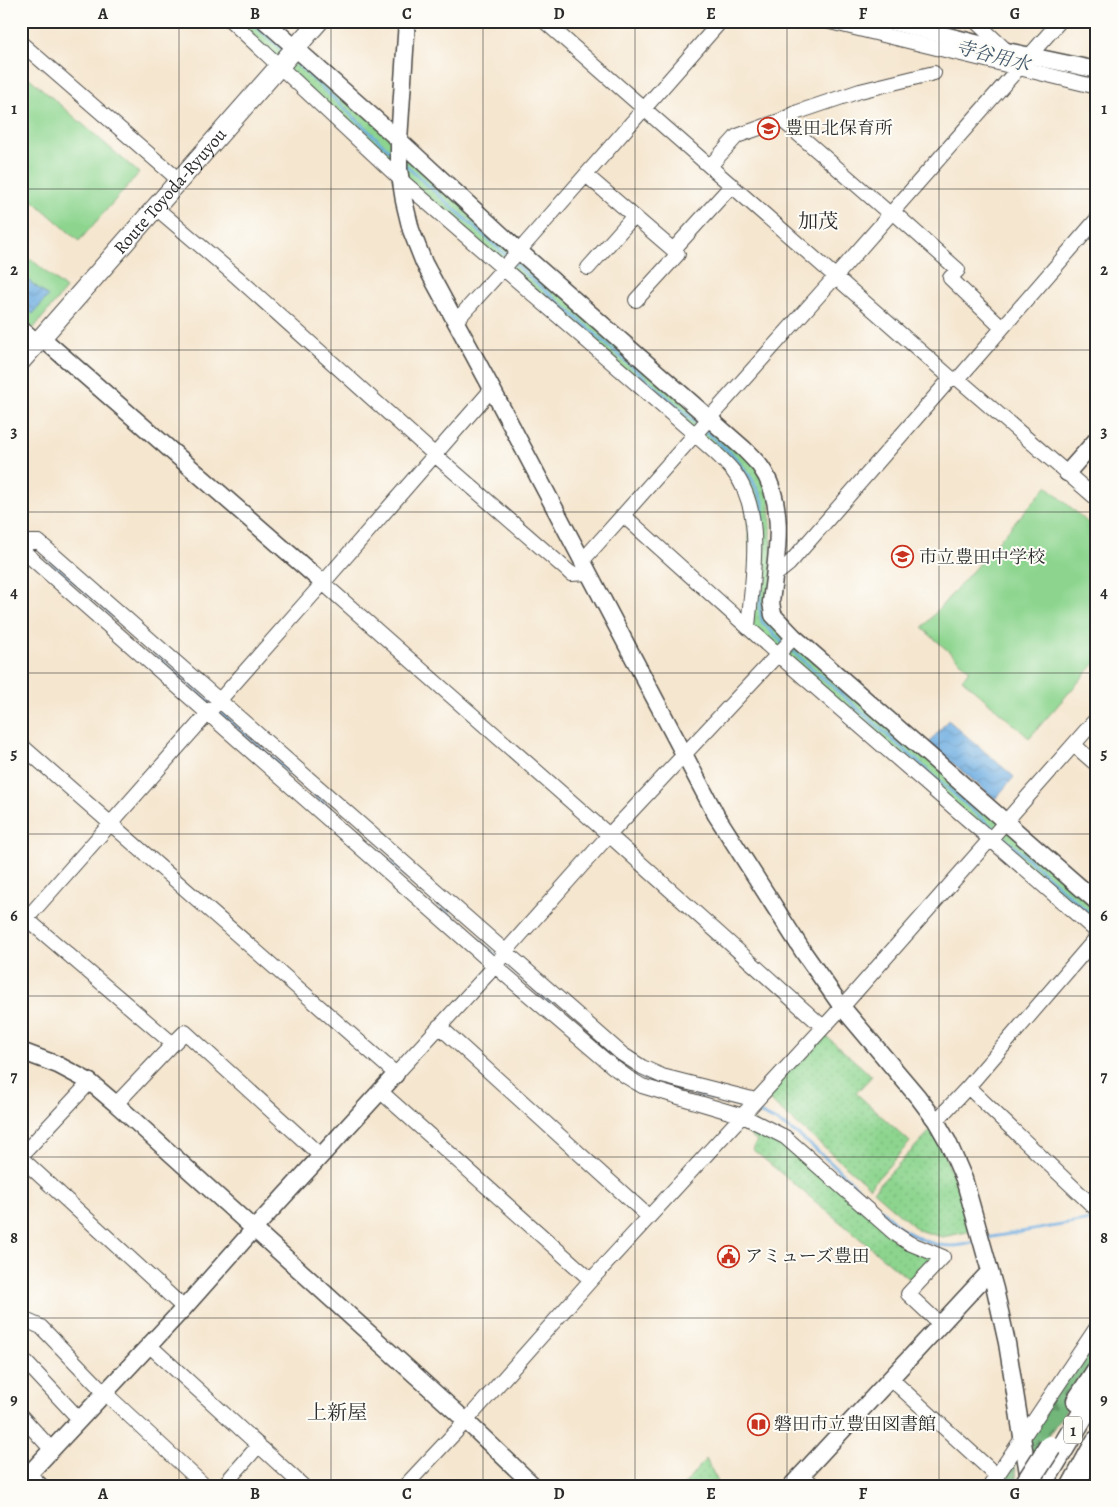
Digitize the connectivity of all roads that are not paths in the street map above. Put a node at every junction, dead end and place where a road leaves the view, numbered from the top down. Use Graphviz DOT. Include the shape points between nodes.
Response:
graph roads {
  1 [pos="230,21"];
  2 [pos="265,21"];
  3 [pos="319,21"];
  4 [pos="407,21"];
  5 [pos="544,21"];
  6 [pos="720,21"];
  7 [pos="826,21"];
  8 [pos="889,21"];
  9 [pos="974,21"];
  10 [pos="1060,21"];
  11 [pos="21,43"];
  12 [pos="1006,51"];
  13 [pos="1030,56"];
  14 [pos="287,58"];
  15 [pos="1018,68"];
  16 [pos="1097,70"];
  17 [pos="934,73"];
  18 [pos="1097,87"];
  19 [pos="644,109"];
  20 [pos="782,120"];
  21 [pos="399,140"];
  22 [pos="710,166"];
  23 [pos="586,175"];
  24 [pos="401,180"];
  25 [pos="180,181"];
  26 [pos="732,185"];
  27 [pos="156,208"];
  28 [pos="891,213"];
  29 [pos="634,216"];
  30 [pos="1097,220"];
  31 [pos="673,250"];
  32 [pos="520,251"];
  33 [pos="504,268"];
  34 [pos="588,268"];
  35 [pos="836,276"];
  36 [pos="636,300"];
  37 [pos="455,322"];
  38 [pos="21,328"];
  39 [pos="1002,328"];
  40 [pos="40,340"];
  41 [pos="21,361"];
  42 [pos="955,378"];
  43 [pos="492,389"];
  44 [pos="710,418"];
  45 [pos="695,435"];
  46 [pos="1097,439"];
  47 [pos="435,455"];
  48 [pos="1066,473"];
  49 [pos="1097,499"];
  50 [pos="624,515"];
  51 [pos="21,542"];
  52 [pos="21,549"];
  53 [pos="586,567"];
  54 [pos="774,581"];
  55 [pos="323,583"];
  56 [pos="752,584"];
  57 [pos="748,627"];
  58 [pos="794,637"];
  59 [pos="778,654"];
  60 [pos="219,701"];
  61 [pos="208,713"];
  62 [pos="1097,718"];
  63 [pos="21,745"];
  64 [pos="1074,745"];
  65 [pos="684,755"];
  66 [pos="1097,765"];
  67 [pos="1006,822"];
  68 [pos="110,824"];
  69 [pos="609,835"];
  70 [pos="991,839"];
  71 [pos="1097,902"];
  72 [pos="23,919"];
  73 [pos="1097,932"];
  74 [pos="1097,937"];
  75 [pos="506,951"];
  76 [pos="495,966"];
  77 [pos="842,1007"];
  78 [pos="439,1026"];
  79 [pos="823,1026"];
  80 [pos="173,1044"];
  81 [pos="21,1051"];
  82 [pos="396,1074"];
  83 [pos="90,1082"];
  84 [pos="968,1087"];
  85 [pos="380,1091"];
  86 [pos="756,1100"];
  87 [pos="116,1104"];
  88 [pos="743,1116"];
  89 [pos="936,1121"];
  90 [pos="321,1156"];
  91 [pos="21,1157"];
  92 [pos="1097,1210"];
  93 [pos="649,1217"];
  94 [pos="254,1229"];
  95 [pos="990,1271"];
  96 [pos="591,1280"];
  97 [pos="184,1308"];
  98 [pos="21,1318"];
  99 [pos="940,1324"];
  100 [pos="1097,1327"];
  101 [pos="150,1346"];
  102 [pos="21,1357"];
  103 [pos="1097,1372"];
  104 [pos="890,1378"];
  105 [pos="1097,1391"];
  106 [pos="105,1393"];
  107 [pos="21,1416"];
  108 [pos="1097,1419"];
  109 [pos="80,1420"];
  110 [pos="466,1421"];
  111 [pos="1022,1439"];
  112 [pos="1097,1442"];
  113 [pos="259,1445"];
  114 [pos="52,1450"];
  115 [pos="1055,1476"];
  116 [pos="796,1480"];
  117 [pos="994,1481"];
  118 [pos="40,1486"];
  119 [pos="205,1486"];
  120 [pos="223,1486"];
  121 [pos="303,1486"];
  122 [pos="405,1486"];
  123 [pos="534,1486"];
  124 [pos="814,1486"];
  125 [pos="1025,1486"];
  126 [pos="1030,1486"];
  1 -- 14 [label="street"];
  2 -- 14 [label="street"];
  3 -- 14 [label="main road, Route Toyoda-Ryuyou"];
  4 -- 21 [label="street"];
  5 -- 19 [label="street"];
  6 -- 19 [label="street"];
  7 -- 15 [label="street"];
  8 -- 12 [label="street"];
  9 -- 12 [label="street"];
  10 -- 13 [label="street"];
  11 -- 25 [label="street"];
  12 -- 13 [label="street"];
  13 -- 15 [label="street"];
  13 -- 16 [label="street"];
  14 -- 21 [label="street"];
  14 -- 24 [label="street"];
  14 -- 25 [label="main road, Route Toyoda-Ryuyou"];
  15 -- 18 [label="street"];
  15 -- 28 [label="street"];
  17 -- 20 [label="street" via="860,92"];
  19 -- 22 [label="street"];
  19 -- 23 [label="street"];
  20 -- 22 [label="street" via="737,136"];
  20 -- 28 [label="street"];
  21 -- 24 [label="street"];
  21 -- 32 [label="street"];
  22 -- 26 [label="street"];
  23 -- 29 [label="street"];
  23 -- 32 [label="street"];
  24 -- 33 [label="street"];
  24 -- 37 [label="street" via="409,220 421,255"];
  25 -- 27 [label="main road, Route Toyoda-Ryuyou"];
  26 -- 31 [label="street"];
  26 -- 35 [label="street"];
  27 -- 40 [label="main road, Route Toyoda-Ryuyou"];
  27 -- 47 [label="street"];
  28 -- 35 [label="street"];
  28 -- 39 [label="street" via="958,270 950,278"];
  29 -- 31 [label="street"];
  29 -- 34 [label="street"];
  30 -- 39 [label="street"];
  31 -- 36 [label="street" via="678,254"];
  32 -- 33 [label="street"];
  32 -- 44 [label="street"];
  33 -- 37 [label="street"];
  33 -- 45 [label="street"];
  35 -- 42 [label="street"];
  35 -- 44 [label="street"];
  37 -- 43 [label="street"];
  38 -- 40 [label="street"];
  39 -- 42 [label="street"];
  40 -- 41 [label="main road, Route Toyoda-Ryuyou"];
  40 -- 55 [label="street"];
  42 -- 48 [label="street"];
  42 -- 54 [label="street"];
  43 -- 47 [label="street"];
  43 -- 53 [label="street"];
  44 -- 45 [label="street"];
  44 -- 54 [label="street" via="744,449 770,485 778,528"];
  45 -- 50 [label="street"];
  45 -- 56 [label="street" via="722,459 745,489 752,510"];
  46 -- 48 [label="street"];
  47 -- 53 [label="street" via="571,574"];
  47 -- 55 [label="street"];
  48 -- 49 [label="street"];
  50 -- 53 [label="street"];
  50 -- 57 [label="street"];
  51 -- 60 [label="street" via="40,542"];
  52 -- 61 [label="street"];
  53 -- 65 [label="street"];
  54 -- 56 [label="street"];
  54 -- 58 [label="street" via="773,614"];
  55 -- 60 [label="street"];
  55 -- 69 [label="street"];
  56 -- 57 [label="street"];
  57 -- 59 [label="street"];
  58 -- 59 [label="street"];
  58 -- 67 [label="street"];
  59 -- 65 [label="street"];
  59 -- 70 [label="street"];
  60 -- 61 [label="street"];
  60 -- 75 [label="street"];
  61 -- 68 [label="street"];
  61 -- 76 [label="street"];
  62 -- 64 [label="street"];
  63 -- 68 [label="street"];
  64 -- 66 [label="street"];
  64 -- 67 [label="street"];
  65 -- 69 [label="street"];
  65 -- 77 [label="street" via="772,904"];
  67 -- 70 [label="street"];
  67 -- 71 [label="street"];
  68 -- 72 [label="street"];
  68 -- 82 [label="street"];
  69 -- 75 [label="street"];
  69 -- 79 [label="street"];
  70 -- 73 [label="street"];
  70 -- 77 [label="street"];
  72 -- 80 [label="street"];
  74 -- 84 [label="street"];
  75 -- 76 [label="street"];
  75 -- 86 [label="street" via="622,1054 642,1067 662,1076"];
  76 -- 78 [label="street"];
  76 -- 88 [label="street" via="627,1078 642,1086"];
  77 -- 79 [label="street"];
  77 -- 89 [label="street"];
  78 -- 82 [label="street"];
  78 -- 93 [label="street"];
  79 -- 86 [label="street"];
  80 -- 87 [label="street"];
  80 -- 90 [label="street" via="185,1032"];
  81 -- 83 [label="street"];
  82 -- 85 [label="street"];
  83 -- 87 [label="street"];
  83 -- 91 [label="street"];
  84 -- 89 [label="street"];
  84 -- 92 [label="street"];
  85 -- 90 [label="street"];
  85 -- 96 [label="street"];
  86 -- 88 [label="street"];
  87 -- 94 [label="street"];
  88 -- 93 [label="street"];
  88 -- 99 [label="street" via="785,1137 909,1243 943,1257 908,1294"];
  89 -- 95 [label="street" via="964,1179"];
  90 -- 94 [label="street"];
  91 -- 97 [label="street"];
  93 -- 96 [label="street"];
  94 -- 97 [label="street"];
  94 -- 110 [label="street"];
  95 -- 99 [label="street"];
  95 -- 111 [label="street" via="1007,1343"];
  96 -- 110 [label="street"];
  97 -- 101 [label="street"];
  98 -- 106 [label="street" via="41,1327"];
  99 -- 104 [label="street"];
  100 -- 111 [label="street"];
  101 -- 106 [label="street"];
  101 -- 113 [label="street"];
  102 -- 109 [label="street"];
  103 -- 115 [label="highway"];
  104 -- 116 [label="street"];
  104 -- 117 [label="street"];
  105 -- 115 [label="highway, 1"];
  106 -- 109 [label="street"];
  106 -- 119 [label="street"];
  107 -- 114 [label="street"];
  108 -- 115 [label="highway, 1"];
  109 -- 114 [label="street"];
  110 -- 122 [label="street"];
  110 -- 123 [label="street"];
  111 -- 117 [label="street"];
  111 -- 126 [label="street"];
  112 -- 115 [label="highway"];
  113 -- 120 [label="street"];
  113 -- 121 [label="street"];
  114 -- 118 [label="street" via="28,1475"];
  115 -- 125 [label="highway, bridge"];
  116 -- 124 [label="street"];
}
